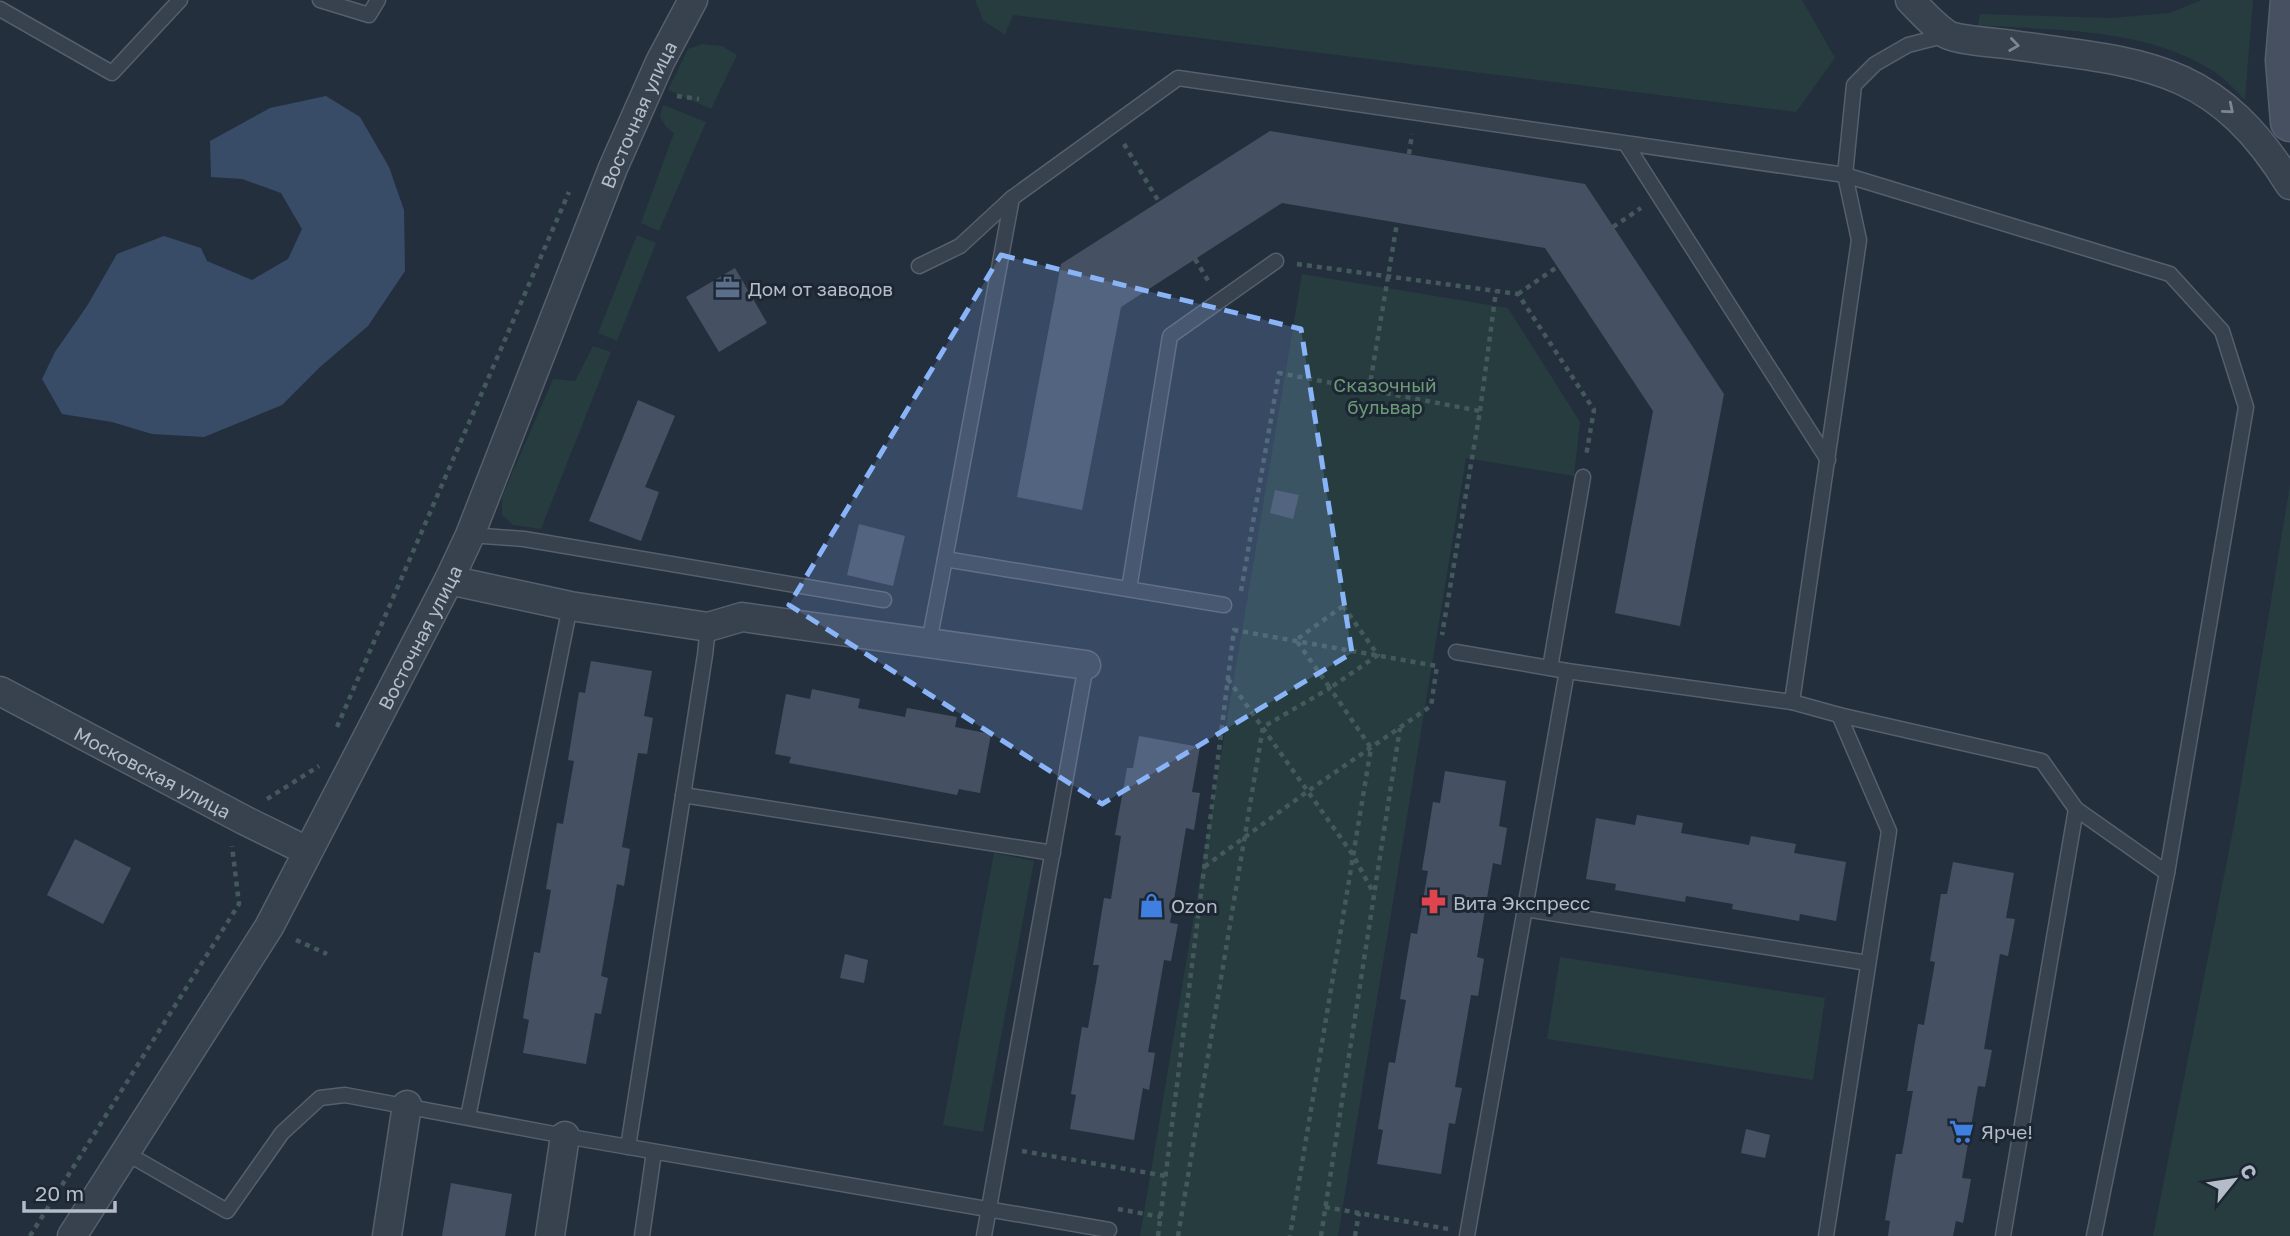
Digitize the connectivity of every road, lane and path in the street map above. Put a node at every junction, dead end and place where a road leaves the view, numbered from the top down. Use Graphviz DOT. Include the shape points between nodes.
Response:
graph roads {
  1 [pos="180,0"];
  2 [pos="320,0"];
  3 [pos="378,0"];
  4 [pos="693,0"];
  5 [pos="1910,0"];
  6 [pos="2290,1"];
  7 [pos="0,9"];
  8 [pos="1947,36"];
  9 [pos="647,92"];
  10 [pos="699,99"];
  11 [pos="2290,122"];
  12 [pos="1112,126"];
  13 [pos="1626,144"];
  14 [pos="1845,175"];
  15 [pos="2290,184"];
  16 [pos="572,185"];
  17 [pos="1659,195"];
  18 [pos="1012,198"];
  19 [pos="1159,202"];
  20 [pos="1397,223"];
  21 [pos="1613,227"];
  22 [pos="1276,261"];
  23 [pos="919,266"];
  24 [pos="1557,267"];
  25 [pos="1388,277"];
  26 [pos="1496,291"];
  27 [pos="1518,294"];
  28 [pos="1369,390"];
  29 [pos="1480,411"];
  30 [pos="1828,460"];
  31 [pos="1583,477"];
  32 [pos="470,536"];
  33 [pos="945,559"];
  34 [pos="449,580"];
  35 [pos="1129,589"];
  36 [pos="884,600"];
  37 [pos="1239,603"];
  38 [pos="1224,605"];
  39 [pos="570,606"];
  40 [pos="708,627"];
  41 [pos="1441,639"];
  42 [pos="1296,640"];
  43 [pos="929,642"];
  44 [pos="1456,652"];
  45 [pos="1439,653"];
  46 [pos="1378,654"];
  47 [pos="1086,665"];
  48 [pos="1437,666"];
  49 [pos="1550,668"];
  50 [pos="1567,671"];
  51 [pos="1228,678"];
  52 [pos="1330,688"];
  53 [pos="0,691"];
  54 [pos="1793,702"];
  55 [pos="1839,715"];
  56 [pos="1264,727"];
  57 [pos="1400,727"];
  58 [pos="336,728"];
  59 [pos="1371,748"];
  60 [pos="320,765"];
  61 [pos="1308,791"];
  62 [pos="683,795"];
  63 [pos="2076,809"];
  64 [pos="243,820"];
  65 [pos="1245,838"];
  66 [pos="307,851"];
  67 [pos="1053,853"];
  68 [pos="1353,855"];
  69 [pos="1205,867"];
  70 [pos="2167,873"];
  71 [pos="1374,894"];
  72 [pos="1525,909"];
  73 [pos="1868,963"];
  74 [pos="408,1105"];
  75 [pos="468,1117"];
  76 [pos="565,1136"];
  77 [pos="628,1147"];
  78 [pos="1000,1147"];
  79 [pos="654,1152"];
  80 [pos="126,1153"];
  81 [pos="1166,1176"];
  82 [pos="1325,1207"];
  83 [pos="989,1209"];
  84 [pos="1359,1213"];
  85 [pos="1109,1230"];
  86 [pos="1467,1234"];
  87 [pos="30,1236"];
  88 [pos="72,1236"];
  89 [pos="387,1236"];
  90 [pos="550,1236"];
  91 [pos="642,1236"];
  92 [pos="984,1236"];
  93 [pos="1158,1236"];
  94 [pos="1178,1236"];
  95 [pos="1290,1236"];
  96 [pos="1321,1236"];
  97 [pos="1355,1236"];
  98 [pos="1826,1236"];
  99 [pos="2003,1236"];
  100 [pos="2094,1236"];
  1 -- 7 [label="lane" via="112,73"];
  2 -- 3 [label="lane" via="369,15"];
  4 -- 9 [label="street, Восточная улица"];
  5 -- 8 [label="street"];
  6 -- 11 [label="main road" via="2285,60"];
  8 -- 14 [label="lane" via="1908,45 1875,64 1854,85"];
  8 -- 15 [label="street, one-way" via="2126,61 2167,73 2208,92 2233,111"];
  9 -- 10 [label="path"];
  9 -- 32 [label="street, Восточная улица"];
  12 -- 13 [label="lane" via="1178,78"];
  12 -- 18 [label="lane"];
  12 -- 19 [label="path"];
  13 -- 14 [label="lane"];
  13 -- 17 [label="lane"];
  14 -- 30 [label="lane" via="1859,240"];
  14 -- 70 [label="lane" via="2170,274 2222,331 2246,407"];
  16 -- 58 [label="path"];
  17 -- 21 [label="path"];
  17 -- 30 [label="lane"];
  18 -- 23 [label="lane" via="960,246"];
  18 -- 33 [label="lane"];
  20 -- 25 [label="path"];
  22 -- 25 [label="path"];
  22 -- 35 [label="lane" via="1170,336"];
  24 -- 27 [label="path"];
  25 -- 26 [label="path"];
  25 -- 28 [label="path"];
  26 -- 27 [label="path"];
  26 -- 29 [label="path"];
  27 -- 31 [label="path" via="1594,410"];
  28 -- 29 [label="path"];
  28 -- 37 [label="path" via="1279,373"];
  29 -- 41 [label="path"];
  30 -- 54 [label="lane"];
  31 -- 49 [label="lane"];
  32 -- 34 [label="street, Восточная улица"];
  32 -- 36 [label="lane" via="524,539"];
  33 -- 35 [label="lane"];
  33 -- 43 [label="lane"];
  34 -- 39 [label="street"];
  34 -- 66 [label="street, Восточная улица"];
  35 -- 38 [label="lane"];
  39 -- 40 [label="street"];
  39 -- 75 [label="lane"];
  40 -- 43 [label="street" via="742,617"];
  40 -- 62 [label="lane"];
  42 -- 46 [label="path"];
  42 -- 46 [label="path" via="1343,606"];
  42 -- 51 [label="path" via="1234,630"];
  42 -- 52 [label="path"];
  43 -- 47 [label="street"];
  44 -- 49 [label="lane"];
  45 -- 48 [label="path"];
  46 -- 48 [label="path"];
  46 -- 52 [label="path"];
  47 -- 67 [label="lane"];
  48 -- 57 [label="path" via="1431,706"];
  49 -- 50 [label="lane"];
  50 -- 54 [label="lane"];
  50 -- 72 [label="lane"];
  51 -- 56 [label="path"];
  51 -- 69 [label="path"];
  52 -- 56 [label="path"];
  52 -- 59 [label="path"];
  53 -- 64 [label="street, Московская улица"];
  54 -- 55 [label="lane"];
  55 -- 63 [label="lane" via="2042,761"];
  55 -- 73 [label="lane" via="1889,831"];
  56 -- 61 [label="path"];
  56 -- 65 [label="path"];
  57 -- 59 [label="path"];
  57 -- 71 [label="path"];
  59 -- 61 [label="path"];
  59 -- 68 [label="path"];
  60 -- 64 [label="path" via="251,808"];
  61 -- 65 [label="path"];
  61 -- 68 [label="path"];
  62 -- 67 [label="lane"];
  62 -- 77 [label="lane"];
  63 -- 70 [label="lane"];
  63 -- 99 [label="lane"];
  64 -- 66 [label="street, Московская улица"];
  64 -- 87 [label="path" via="231,844 239,904"];
  65 -- 69 [label="path"];
  65 -- 94 [label="path"];
  66 -- 80 [label="street, Восточная улица" via="269,927"];
  67 -- 78 [label="lane"];
  68 -- 71 [label="path"];
  68 -- 95 [label="path"];
  69 -- 81 [label="path"];
  70 -- 100 [label="lane"];
  71 -- 82 [label="path"];
  72 -- 73 [label="lane"];
  72 -- 86 [label="lane"];
  73 -- 98 [label="lane"];
  74 -- 75 [label="lane"];
  74 -- 80 [label="lane" via="345,1095 320,1098 282,1133 227,1211"];
  74 -- 89 [label="street"];
  75 -- 76 [label="lane"];
  76 -- 77 [label="lane"];
  76 -- 90 [label="street"];
  77 -- 79 [label="lane"];
  78 -- 81 [label="path"];
  78 -- 83 [label="lane"];
  79 -- 83 [label="lane"];
  79 -- 91 [label="lane"];
  80 -- 88 [label="street, Восточная улица"];
  81 -- 93 [label="path"];
  82 -- 84 [label="path"];
  82 -- 96 [label="path"];
  83 -- 85 [label="lane"];
  83 -- 92 [label="lane"];
  84 -- 86 [label="path"];
  84 -- 97 [label="path"];
}
